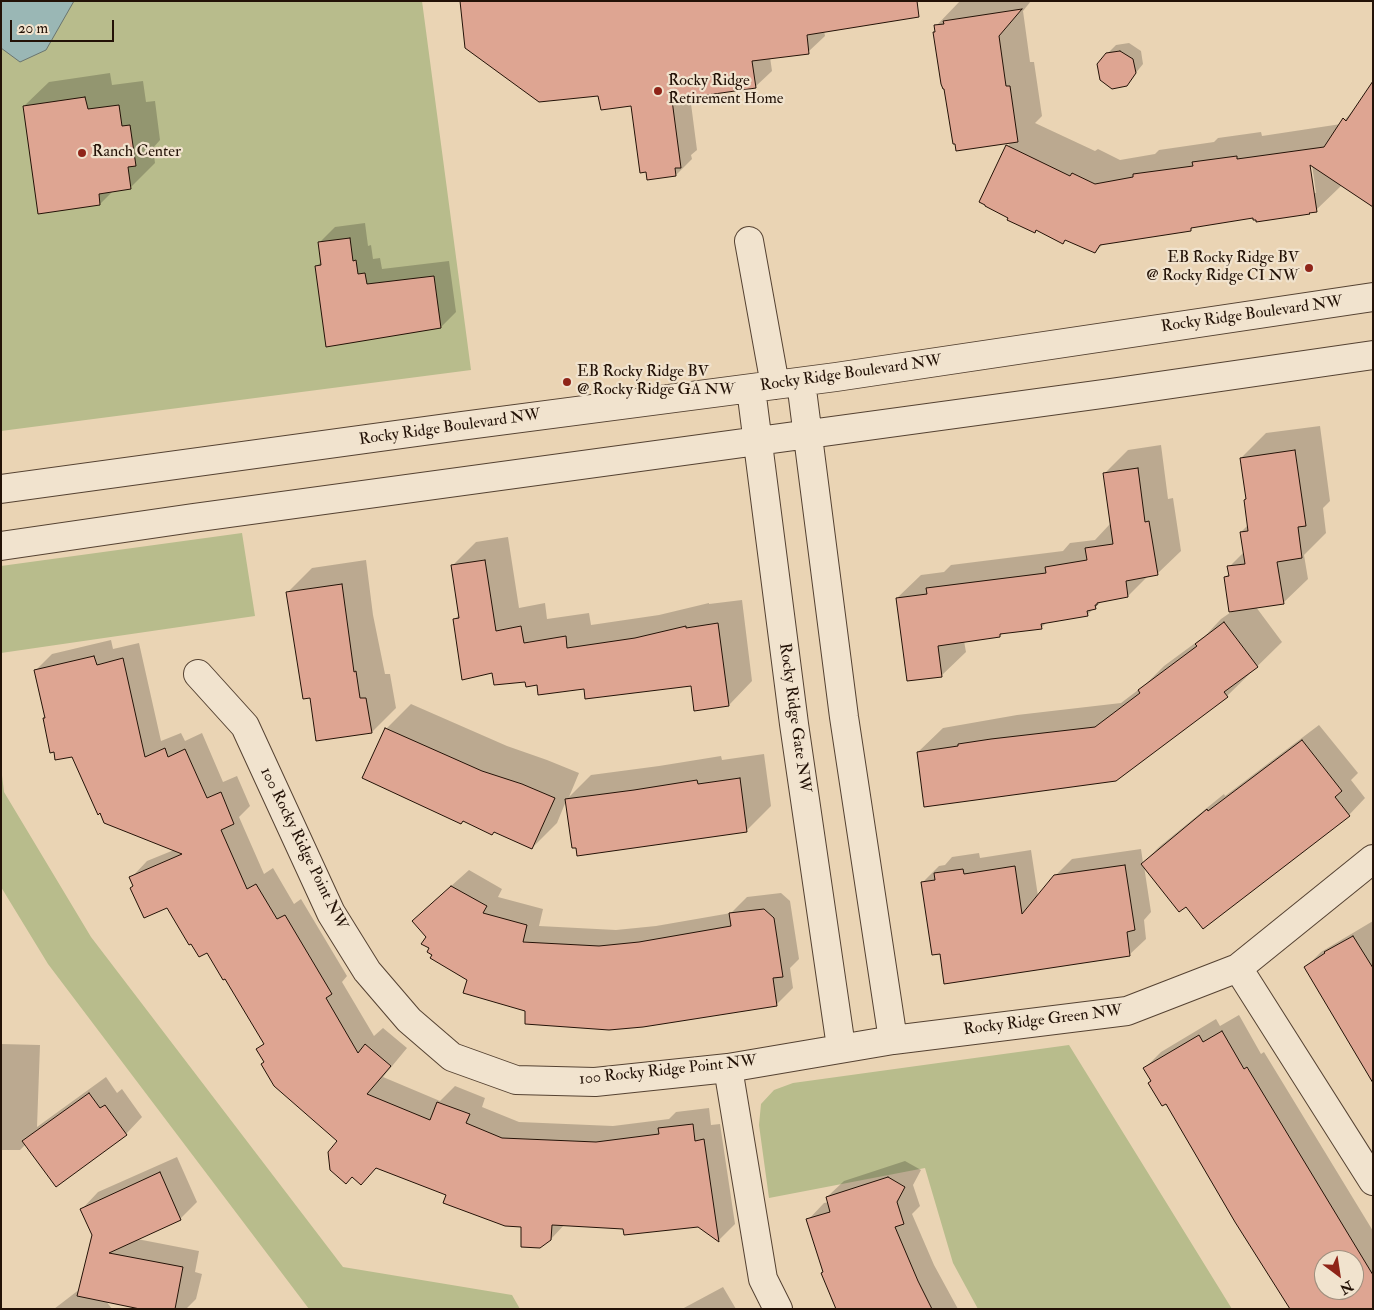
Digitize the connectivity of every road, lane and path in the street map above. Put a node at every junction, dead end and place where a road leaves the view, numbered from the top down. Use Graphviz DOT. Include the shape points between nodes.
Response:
graph roads {
  1 [pos="749,241"];
  2 [pos="1373,297"];
  3 [pos="1373,355"];
  4 [pos="776,385"];
  5 [pos="807,434"];
  6 [pos="759,441"];
  7 [pos="1,490"];
  8 [pos="1,546"];
  9 [pos="198,674"];
  10 [pos="1373,859"];
  11 [pos="1238,968"];
  12 [pos="893,1040"];
  13 [pos="842,1047"];
  14 [pos="728,1068"];
  15 [pos="1373,1182"];
  16 [pos="778,1309"];
  1 -- 4 [label="street"];
  2 -- 4 [label="street, Rocky Ridge Boulevard NW"];
  3 -- 5 [label="street"];
  4 -- 5 [label="street"];
  4 -- 6 [label="street, Rocky Ridge Gate NW"];
  4 -- 7 [label="street, Rocky Ridge Boulevard NW"];
  5 -- 6 [label="street"];
  5 -- 12 [label="street" via="844,717"];
  6 -- 8 [label="street"];
  6 -- 13 [label="street, Rocky Ridge Gate NW" via="794,724"];
  9 -- 14 [label="street, 100 Rocky Ridge Point NW" via="245,726 330,914 367,971 409,1020 452,1057 516,1080 595,1082"];
  10 -- 11 [label="street, Rocky Ridge Green NW"];
  11 -- 12 [label="street, Rocky Ridge Green NW" via="1127,1011"];
  11 -- 15 [label="street"];
  12 -- 13 [label="street, Rocky Ridge Green NW"];
  13 -- 14 [label="street, 100 Rocky Ridge Point NW"];
  14 -- 16 [label="street" via="763,1279"];
}
